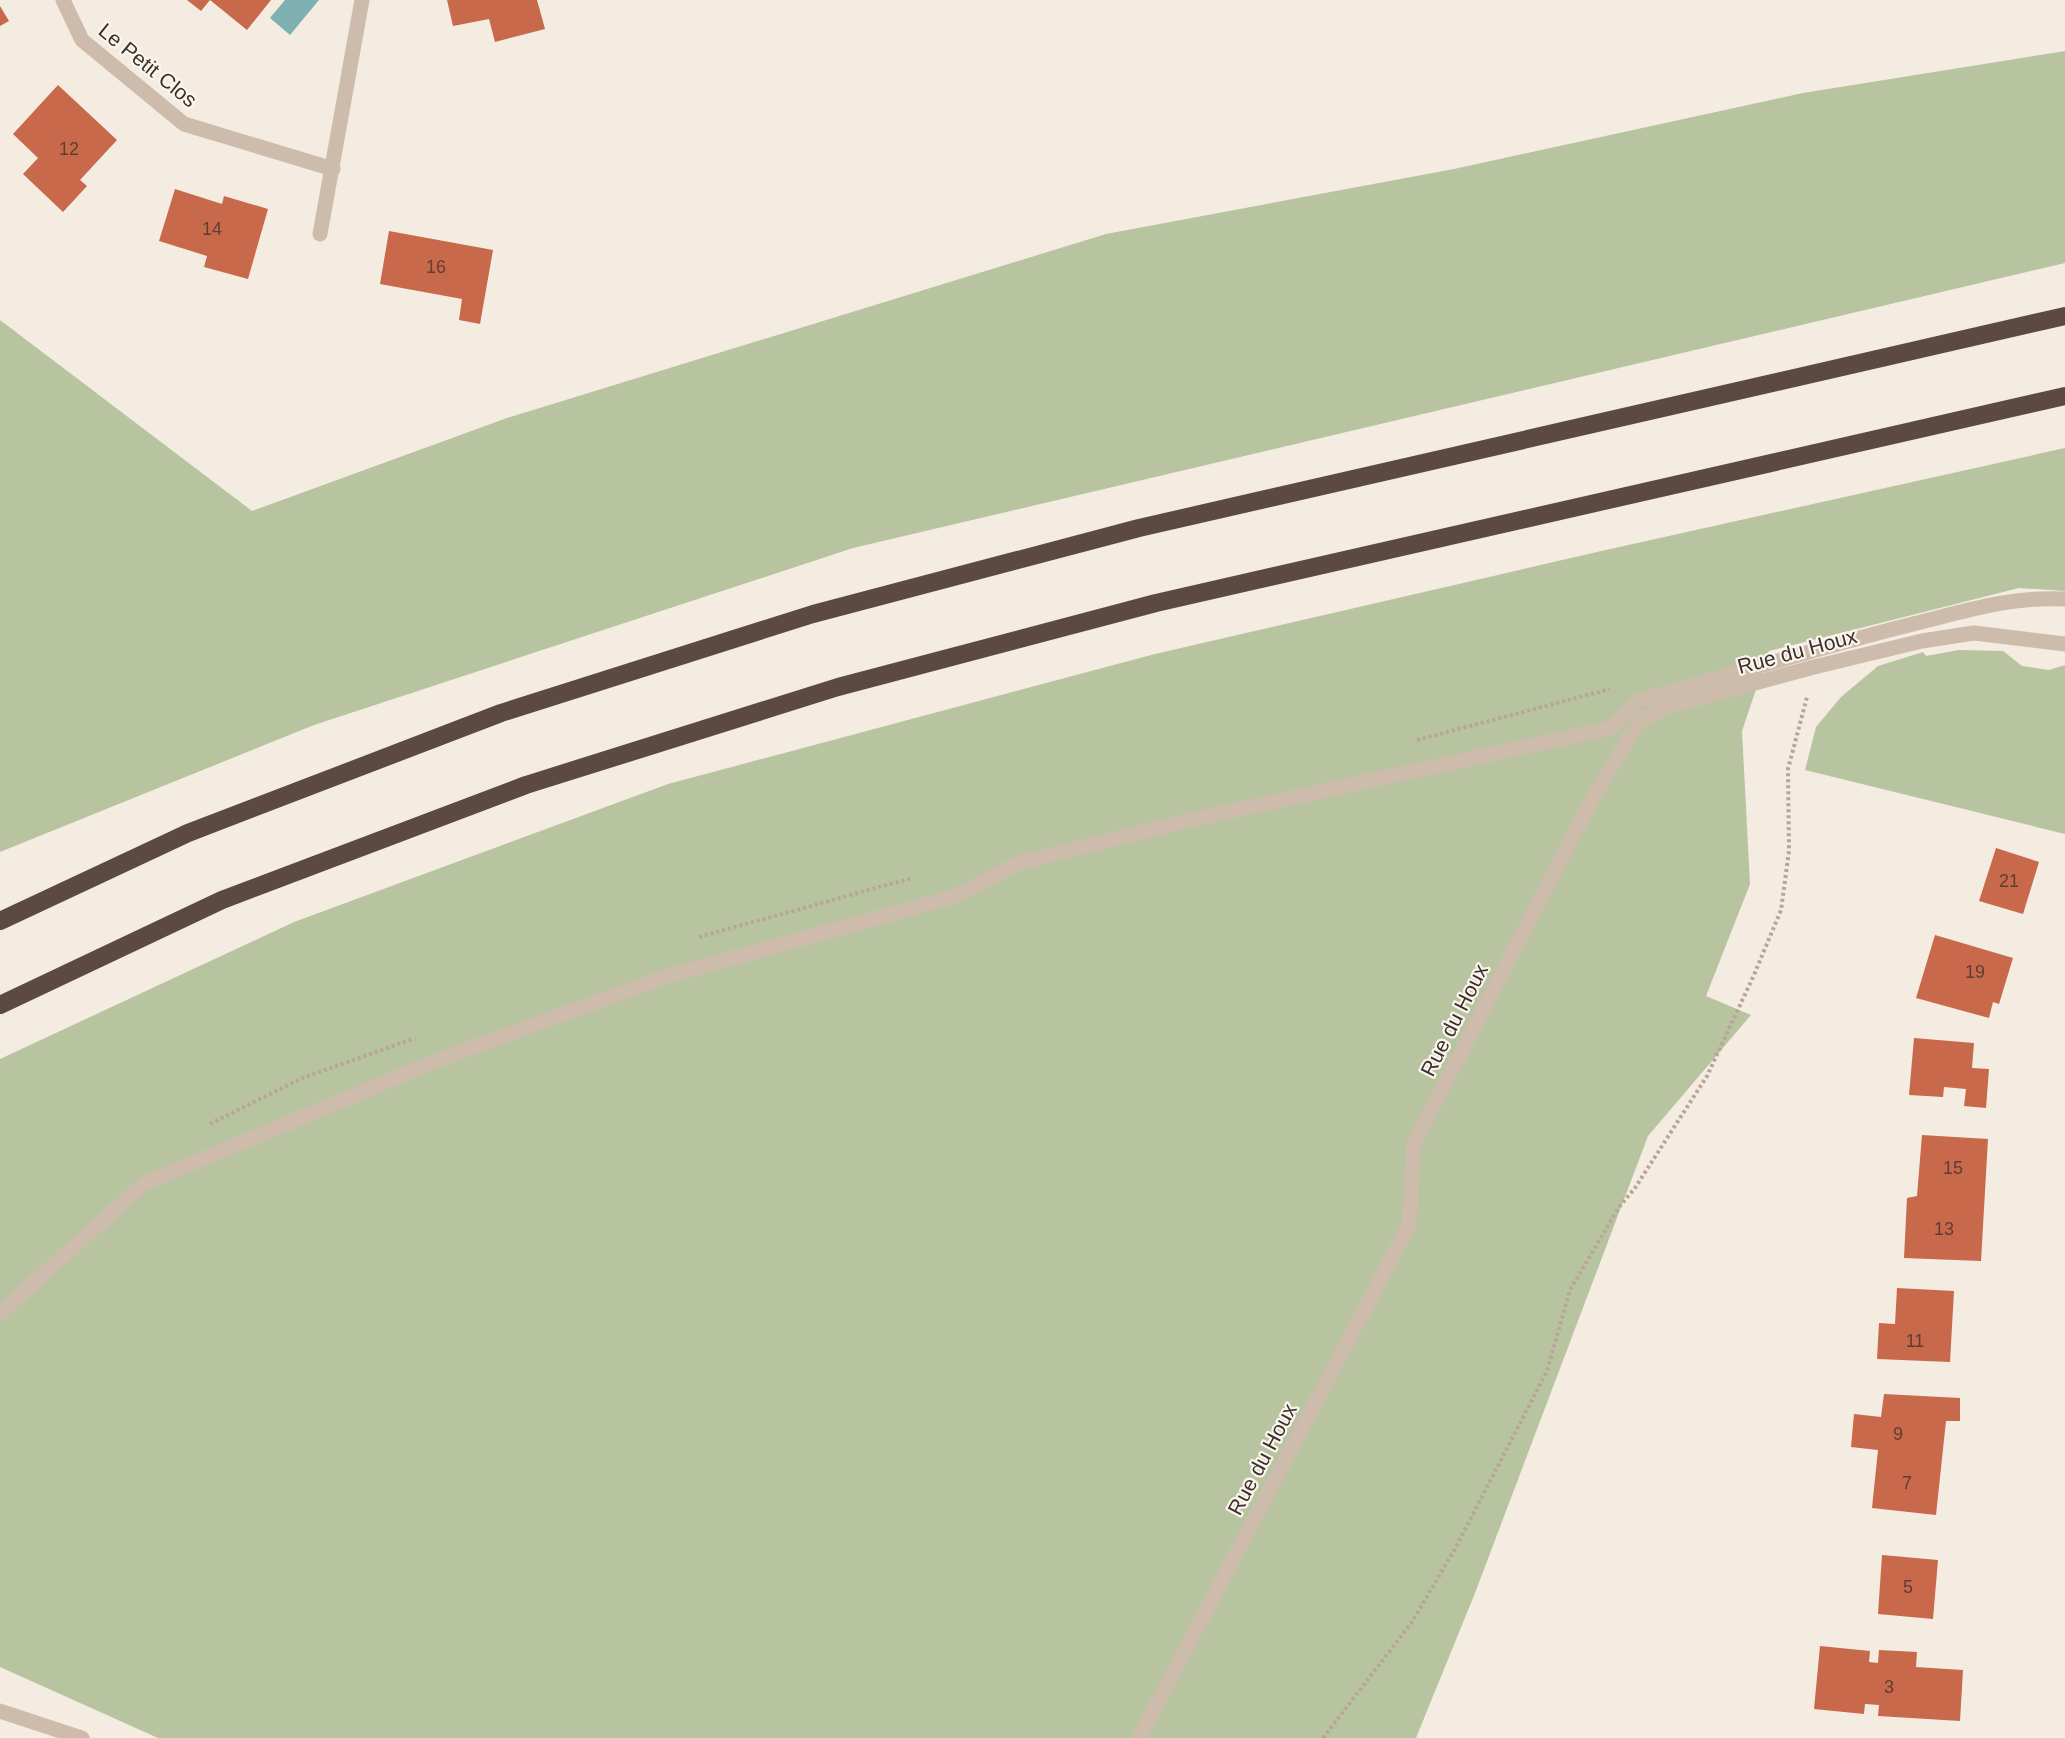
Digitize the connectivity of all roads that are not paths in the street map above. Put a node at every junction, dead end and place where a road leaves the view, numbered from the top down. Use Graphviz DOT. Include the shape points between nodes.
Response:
graph roads {
  1 [pos="63,0"];
  2 [pos="362,0"];
  3 [pos="333,169"];
  4 [pos="320,234"];
  5 [pos="2065,316"];
  6 [pos="2065,396"];
  7 [pos="2065,599"];
  8 [pos="2065,644"];
  9 [pos="0,921"];
  10 [pos="0,1005"];
  11 [pos="0,1313"];
  12 [pos="0,1711"];
  13 [pos="82,1738"];
  14 [pos="1139,1738"];
  1 -- 3 [label="street, Le Petit Clos" via="82,40 184,124"];
  2 -- 3 [label="street"];
  3 -- 4 [label="street"];
  5 -- 9 [label="highway" via="1162,523 813,614 490,717 188,833"];
  6 -- 10 [label="highway" via="1156,603 838,687 526,785 222,900"];
  7 -- 11 [label="street" via="2032,597 2003,602 1636,700 1611,728 1190,820 1021,862 956,896 668,976 446,1058 145,1183"];
  8 -- 14 [label="street, Rue du Houx" via="1974,633 1922,641 1666,707 1639,721 1581,821 1414,1143 1409,1225"];
  12 -- 13 [label="street"];
}
